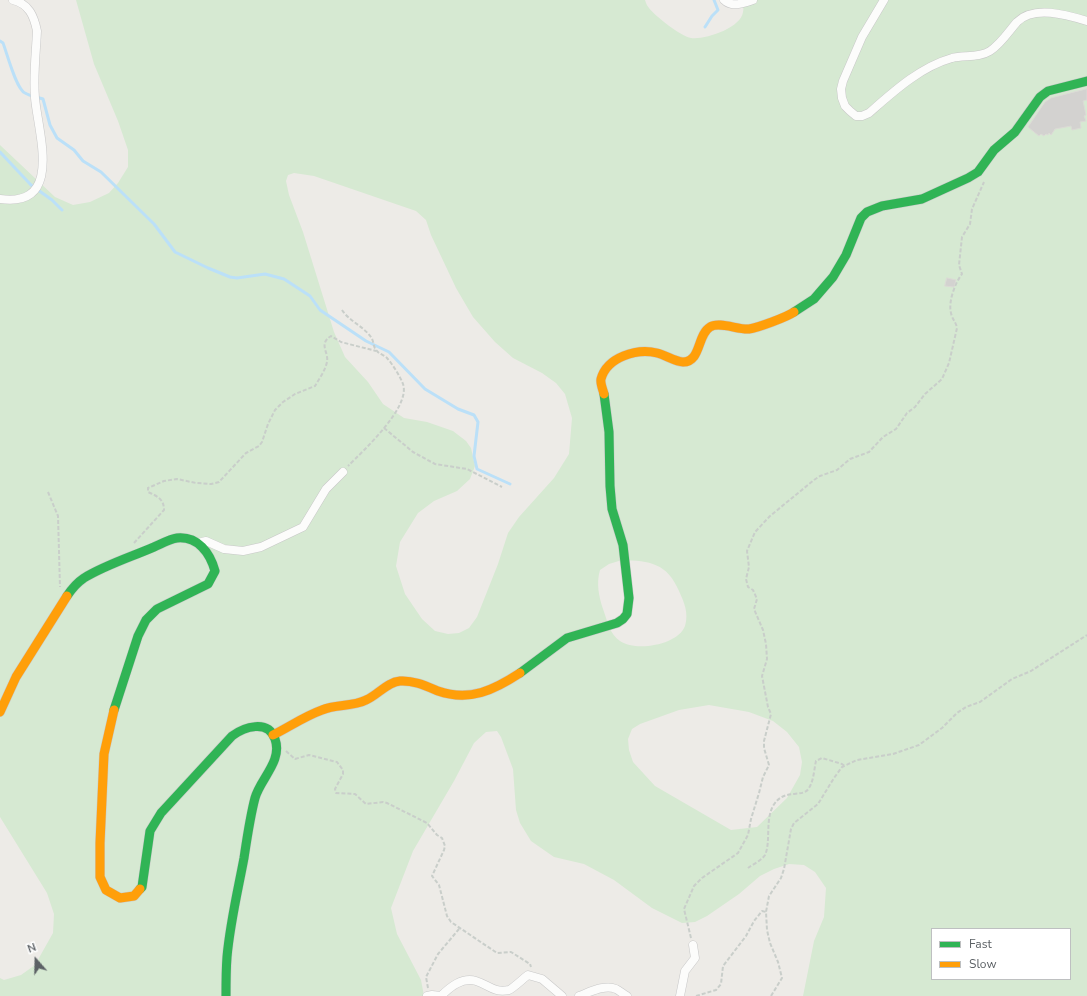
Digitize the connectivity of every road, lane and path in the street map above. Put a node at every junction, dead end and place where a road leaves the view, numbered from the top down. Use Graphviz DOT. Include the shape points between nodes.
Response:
graph roads {
  1 [pos="13,0"];
  2 [pos="724,0"];
  3 [pos="753,0"];
  4 [pos="884,0"];
  5 [pos="1087,22"];
  6 [pos="1087,81"];
  7 [pos="982,167"];
  8 [pos="0,199"];
  9 [pos="342,310"];
  10 [pos="376,351"];
  11 [pos="384,428"];
  12 [pos="342,472"];
  13 [pos="502,487"];
  14 [pos="48,492"];
  15 [pos="198,543"];
  16 [pos="126,558"];
  17 [pos="65,598"];
  18 [pos="1087,635"];
  19 [pos="0,712"];
  20 [pos="273,734"];
  21 [pos="277,746"];
  22 [pos="845,766"];
  23 [pos="748,868"];
  24 [pos="766,912"];
  25 [pos="459,928"];
  26 [pos="693,945"];
  27 [pos="528,975"];
  28 [pos="226,996"];
  29 [pos="428,996"];
  30 [pos="441,996"];
  31 [pos="562,996"];
  32 [pos="579,996"];
  33 [pos="627,996"];
  34 [pos="680,996"];
  35 [pos="696,996"];
  36 [pos="771,996"];
  1 -- 8 [label="street" via="29,8 36,23 35,98 41,133 43,170 31,194 21,198"];
  2 -- 3 [label="street" via="736,5"];
  4 -- 5 [label="street" via="862,37 841,89 845,106 856,116 869,113 908,81 930,68 951,58 990,51 1025,16 1046,13"];
  6 -- 7 [label="street" via="1048,91 1040,97 1015,132 994,150"];
  7 -- 20 [label="street" via="968,178 922,199 882,206 867,212 861,218 834,278 814,299 788,316 749,329 714,325 703,334 696,354 683,362 647,352 632,353 610,364 601,380 608,418 612,511 622,541 629,598 629,609 622,620 568,638 512,678 478,694 454,695 412,682 399,681 366,700 321,710"];
  7 -- 26 [label="path" via="985,179 972,209 970,224 962,237 959,265 962,274 957,280 950,307 957,328 949,363 942,379 907,413 896,429 883,437 869,452 850,459 837,470 820,476 770,516 752,537 747,551 747,583 757,599 754,609 763,630 766,648 767,659 762,676 771,714 764,741 769,765 763,777 748,835 741,847 734,857 697,882 684,909"];
  9 -- 10 [label="path" via="371,338"];
  10 -- 11 [label="path" via="387,358 404,386 399,408"];
  10 -- 16 [label="path" via="341,342 331,336 327,339 324,344 328,361 315,386 295,394 275,410 259,446 246,454 219,482 196,484 177,479 148,488 148,492 160,498 164,510 125,554"];
  11 -- 12 [label="path"];
  11 -- 13 [label="path" via="413,452 435,464 467,469"];
  12 -- 15 [label="street" via="326,489 303,527 261,547 243,550 224,549 206,541"];
  14 -- 17 [label="path" via="58,516 60,590"];
  15 -- 16 [label="street" via="186,538 176,538"];
  15 -- 20 [label="street" via="209,554 215,572 208,584 157,609 146,620 138,636 114,710 104,754 100,877 106,890 120,898 134,896 142,887 150,831 161,813 238,730 251,726 261,727"];
  16 -- 17 [label="street" via="82,578"];
  17 -- 19 [label="street" via="16,677"];
  18 -- 22 [label="path" via="1032,671 1012,679 980,702 966,707 919,745 893,754 857,760"];
  20 -- 21 [label="street"];
  21 -- 25 [label="path" via="295,759 309,755 337,762 344,770 335,789 336,794 355,794 366,804 383,802 427,823 437,836 442,838 445,846 442,858 432,876 439,885 447,916"];
  21 -- 28 [label="street" via="276,756 255,797 228,948"];
  22 -- 23 [label="path" via="822,758 816,761 808,790 779,798 769,813 764,855"];
  22 -- 24 [label="path" via="834,778 818,804 794,823 784,869 769,896"];
  24 -- 35 [label="path" via="762,911 754,921 723,966 719,988"];
  24 -- 36 [label="path" via="770,943 782,978"];
  25 -- 27 [label="path" via="497,953 511,952 530,964"];
  25 -- 29 [label="path" via="438,954 426,977"];
  26 -- 34 [label="street" via="695,958 685,971"];
  27 -- 30 [label="street" via="509,990 494,990 476,981 467,980 457,982"];
  27 -- 31 [label="street" via="542,979"];
  29 -- 30 [label="street"];
  32 -- 33 [label="street" via="603,988 617,989"];
}
